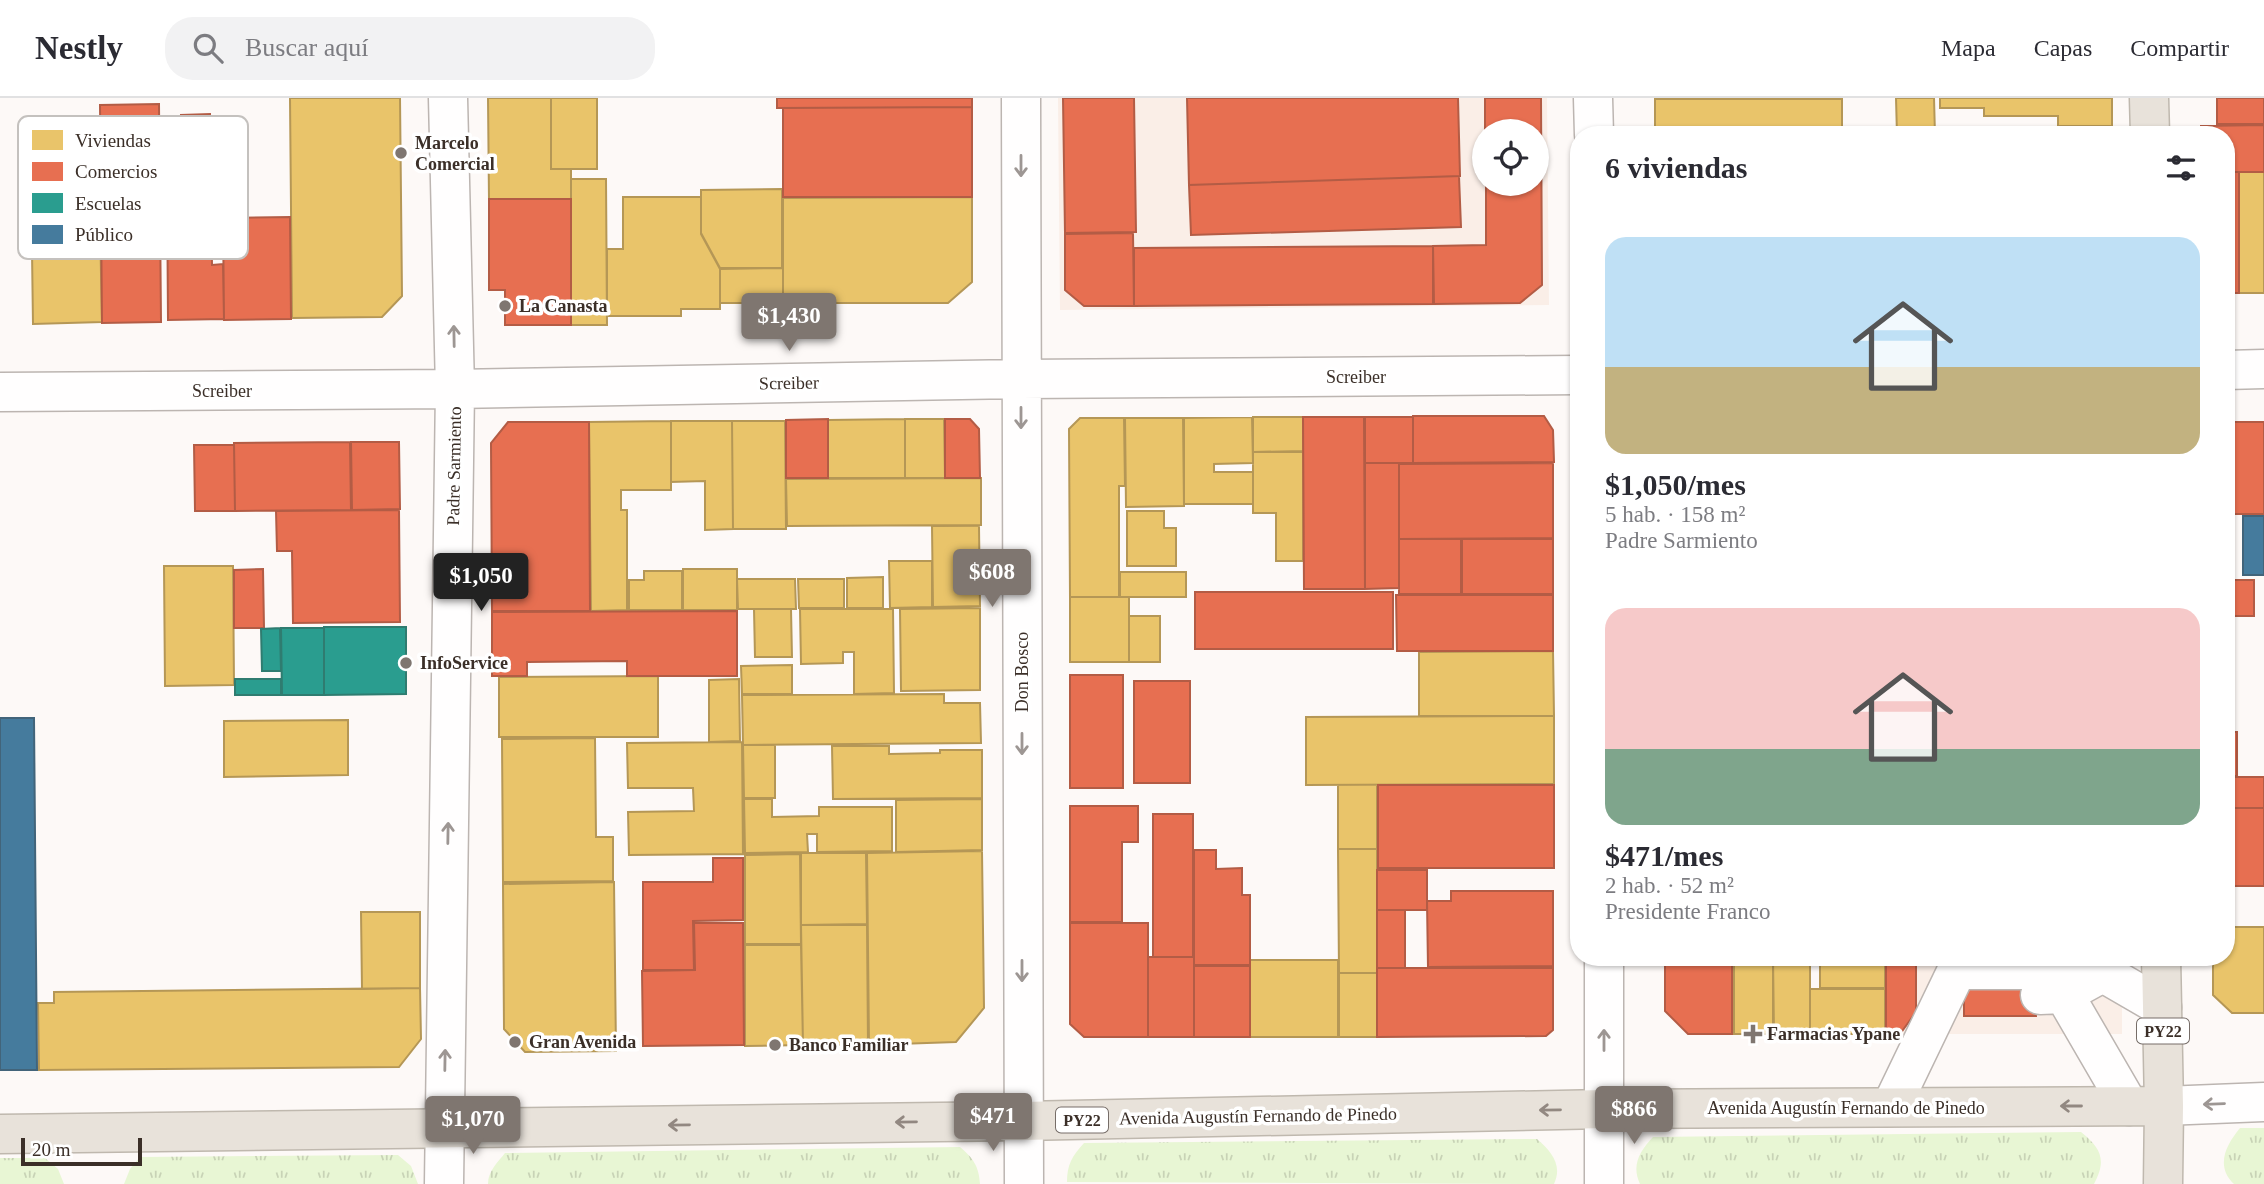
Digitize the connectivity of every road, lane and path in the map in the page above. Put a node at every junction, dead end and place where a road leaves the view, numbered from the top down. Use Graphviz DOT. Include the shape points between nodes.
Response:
graph roads {
  1 [pos="448,98"];
  2 [pos="1021,98"];
  3 [pos="1593,98"];
  4 [pos="2150,98"];
  5 [pos="1594,126"];
  6 [pos="2150,126"];
  7 [pos="2264,369"];
  8 [pos="2235,370"];
  9 [pos="1570,375"];
  10 [pos="1021,379"];
  11 [pos="455,389"];
  12 [pos="0,392"];
  13 [pos="1604,966"];
  14 [pos="2161,966"];
  15 [pos="2076,968"];
  16 [pos="2162,1007"];
  17 [pos="2264,1102"];
  18 [pos="2147,1106"];
  19 [pos="1891,1107"];
  20 [pos="1605,1109"];
  21 [pos="1022,1121"];
  22 [pos="443,1128"];
  23 [pos="0,1134"];
  24 [pos="443,1184"];
  25 [pos="1024,1184"];
  26 [pos="1604,1184"];
  27 [pos="2163,1184"];
  11 -- 1 [label="street, Padre Sarmiento, one-way"];
  2 -- 10 [label="street, Don Bosco, one-way"];
  3 -- 5 [label="street"];
  4 -- 6 [label="highway"];
  7 -- 8 [label="street"];
  9 -- 10 [label="street, Screiber"];
  10 -- 11 [label="street, Screiber"];
  10 -- 21 [label="street, Don Bosco, one-way"];
  11 -- 12 [label="street, Screiber"];
  22 -- 11 [label="street, Padre Sarmiento, one-way"];
  20 -- 13 [label="street, one-way"];
  14 -- 16 [label="highway, PY22"];
  15 -- 16 [label="street"];
  15 -- 18 [label="street"];
  15 -- 19 [label="street" via="1957,970"];
  16 -- 18 [label="highway, PY22"];
  17 -- 18 [label="street, Avenida Augustín Fernando de Pinedo, one-way"];
  18 -- 19 [label="highway, Avenida Augustín Fernando de Pinedo / PY22, one-way"];
  18 -- 27 [label="highway, PY22"];
  19 -- 20 [label="highway, Avenida Augustín Fernando de Pinedo / PY22"];
  20 -- 21 [label="highway, Avenida Augustín Fernando de Pinedo / PY22, one-way"];
  20 -- 26 [label="street"];
  21 -- 22 [label="highway, Avenida Augustín Fernando de Pinedo / PY22, one-way"];
  21 -- 25 [label="street, Don Bosco"];
  22 -- 23 [label="highway, Avenida Augustín Fernando de Pinedo / PY22"];
  22 -- 24 [label="street, Padre Sarmiento"];
}
